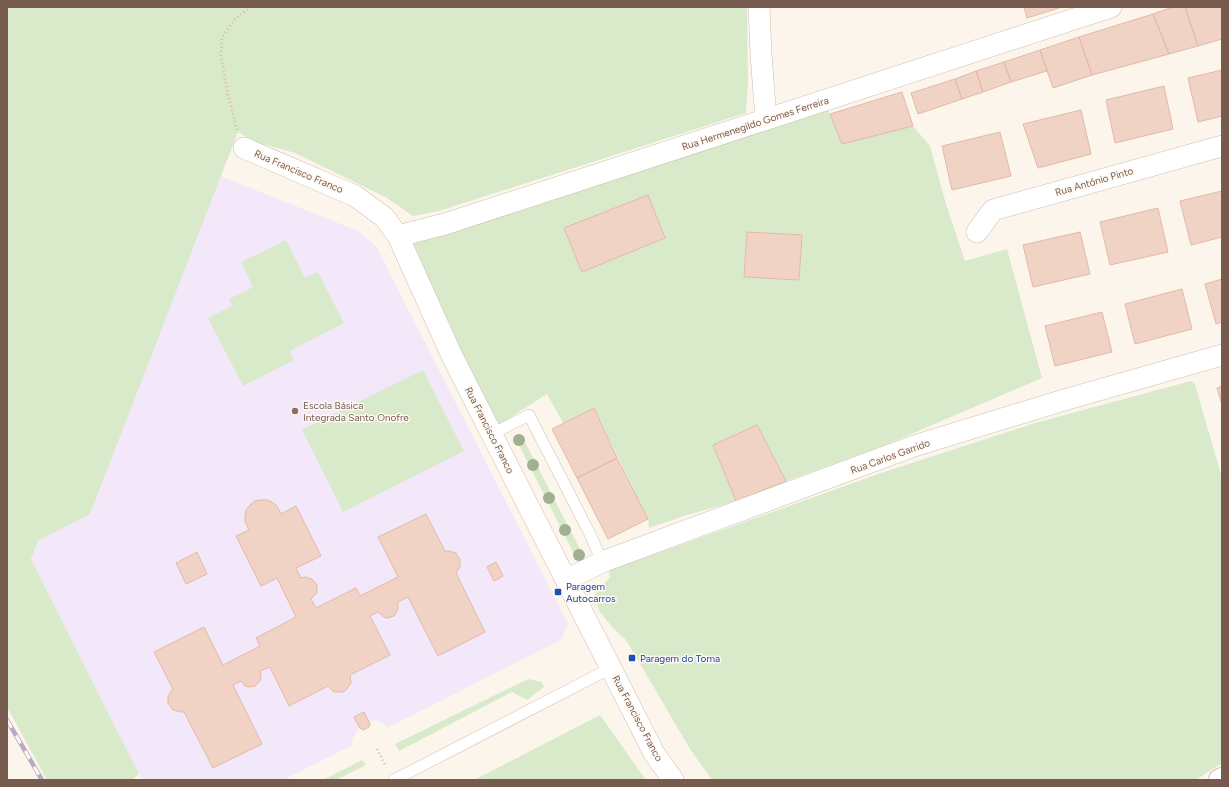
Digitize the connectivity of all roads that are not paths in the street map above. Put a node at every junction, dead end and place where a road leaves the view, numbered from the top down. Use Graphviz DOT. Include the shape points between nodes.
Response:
graph roads {
  1 [pos="759,7"];
  2 [pos="1111,7"];
  3 [pos="766,120"];
  4 [pos="1222,146"];
  5 [pos="244,148"];
  6 [pos="978,232"];
  7 [pos="398,236"];
  8 [pos="1222,355"];
  9 [pos="492,434"];
  10 [pos="602,562"];
  11 [pos="566,580"];
  12 [pos="611,668"];
  13 [pos="394,780"];
  14 [pos="673,780"];
  1 -- 3 [label="street"];
  2 -- 3 [label="street, Rua Hermenegildo Gomes Ferreira"];
  3 -- 7 [label="street, Rua Hermenegildo Gomes Ferreira" via="445,224"];
  4 -- 6 [label="street, Rua António Pinto" via="994,210"];
  5 -- 7 [label="street, Rua Francisco Franco" via="355,196 384,217"];
  7 -- 9 [label="street, Rua Francisco Franco" via="452,356"];
  8 -- 10 [label="street, Rua Carlos Garrido" via="914,446"];
  9 -- 10 [label="lane" via="528,416"];
  9 -- 11 [label="street, Rua Francisco Franco"];
  10 -- 11 [label="street, Rua Carlos Garrido"];
  11 -- 12 [label="street, Rua Francisco Franco"];
  12 -- 13 [label="lane"];
  12 -- 14 [label="street, Rua Francisco Franco" via="654,752"];
}
